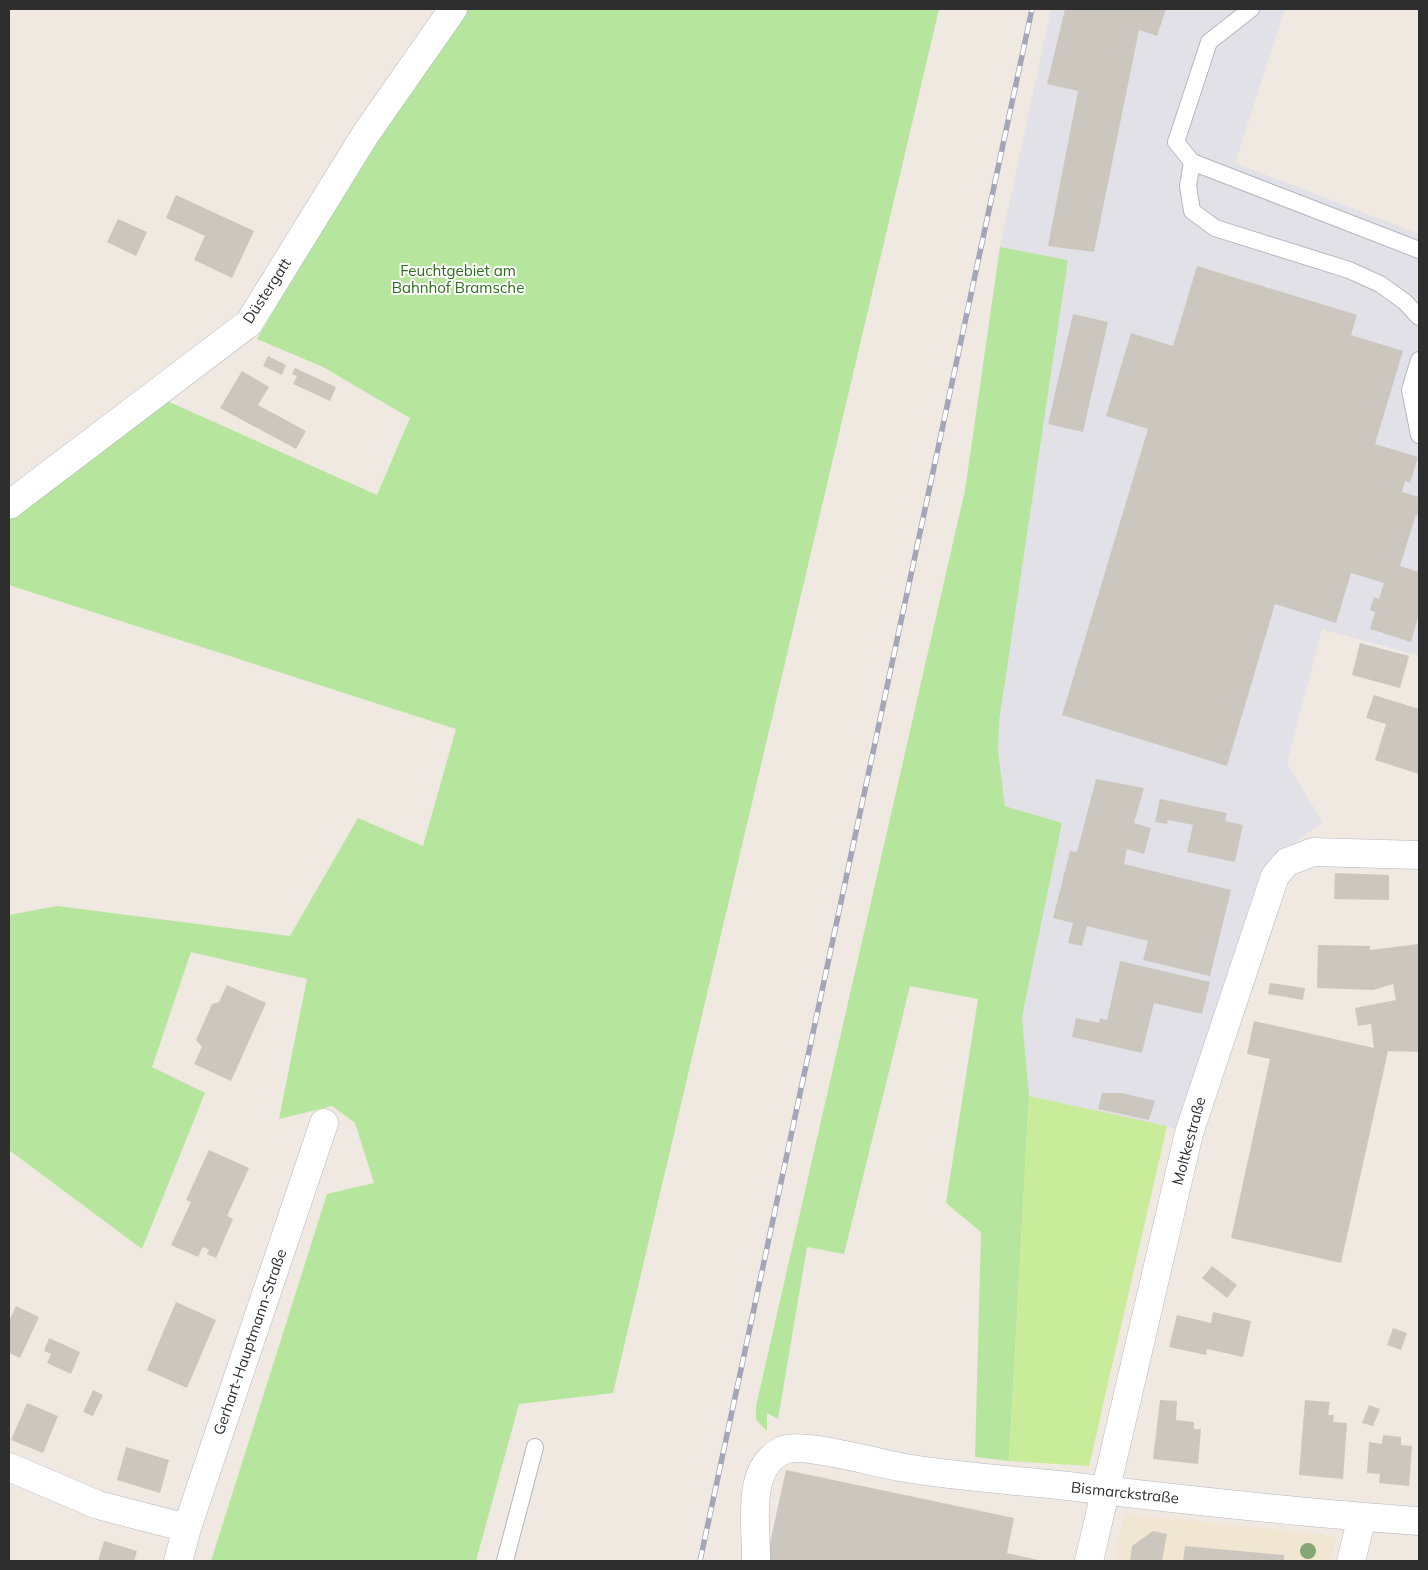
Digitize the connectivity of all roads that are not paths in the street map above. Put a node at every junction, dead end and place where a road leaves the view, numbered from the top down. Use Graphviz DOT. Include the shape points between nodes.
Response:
graph roads {
  1 [pos="452,9"];
  2 [pos="1251,9"];
  3 [pos="1192,162"];
  4 [pos="1419,250"];
  5 [pos="1419,317"];
  6 [pos="1419,360"];
  7 [pos="1419,435"];
  8 [pos="9,505"];
  9 [pos="1419,855"];
  10 [pos="324,1123"];
  11 [pos="535,1447"];
  12 [pos="9,1467"];
  13 [pos="1106,1491"];
  14 [pos="1362,1518"];
  15 [pos="1419,1522"];
  16 [pos="187,1528"];
  17 [pos="178,1561"];
  18 [pos="505,1561"];
  19 [pos="756,1561"];
  20 [pos="1089,1561"];
  21 [pos="1351,1561"];
  1 -- 8 [label="street, Düstergatt" via="365,135 249,324"];
  2 -- 3 [label="lane" via="1209,42 1176,142"];
  3 -- 4 [label="lane"];
  3 -- 5 [label="lane" via="1188,186 1192,211 1215,228 1349,270 1380,284"];
  6 -- 7 [label="lane" via="1410,390"];
  9 -- 13 [label="street, Moltkestraße" via="1313,852 1287,862 1275,876 1189,1133"];
  10 -- 16 [label="street, Gerhart-Hauptmann-Straße"];
  11 -- 18 [label="lane"];
  12 -- 16 [label="street" via="98,1506"];
  13 -- 14 [label="street, Bismarckstraße"];
  13 -- 19 [label="street, Bismarckstraße" via="902,1468 808,1447 785,1449 768,1462 757,1484"];
  13 -- 20 [label="street, Moltkestraße"];
  14 -- 15 [label="street, Bismarckstraße"];
  14 -- 21 [label="street"];
  16 -- 17 [label="street, Gerhart-Hauptmann-Straße"];
}
